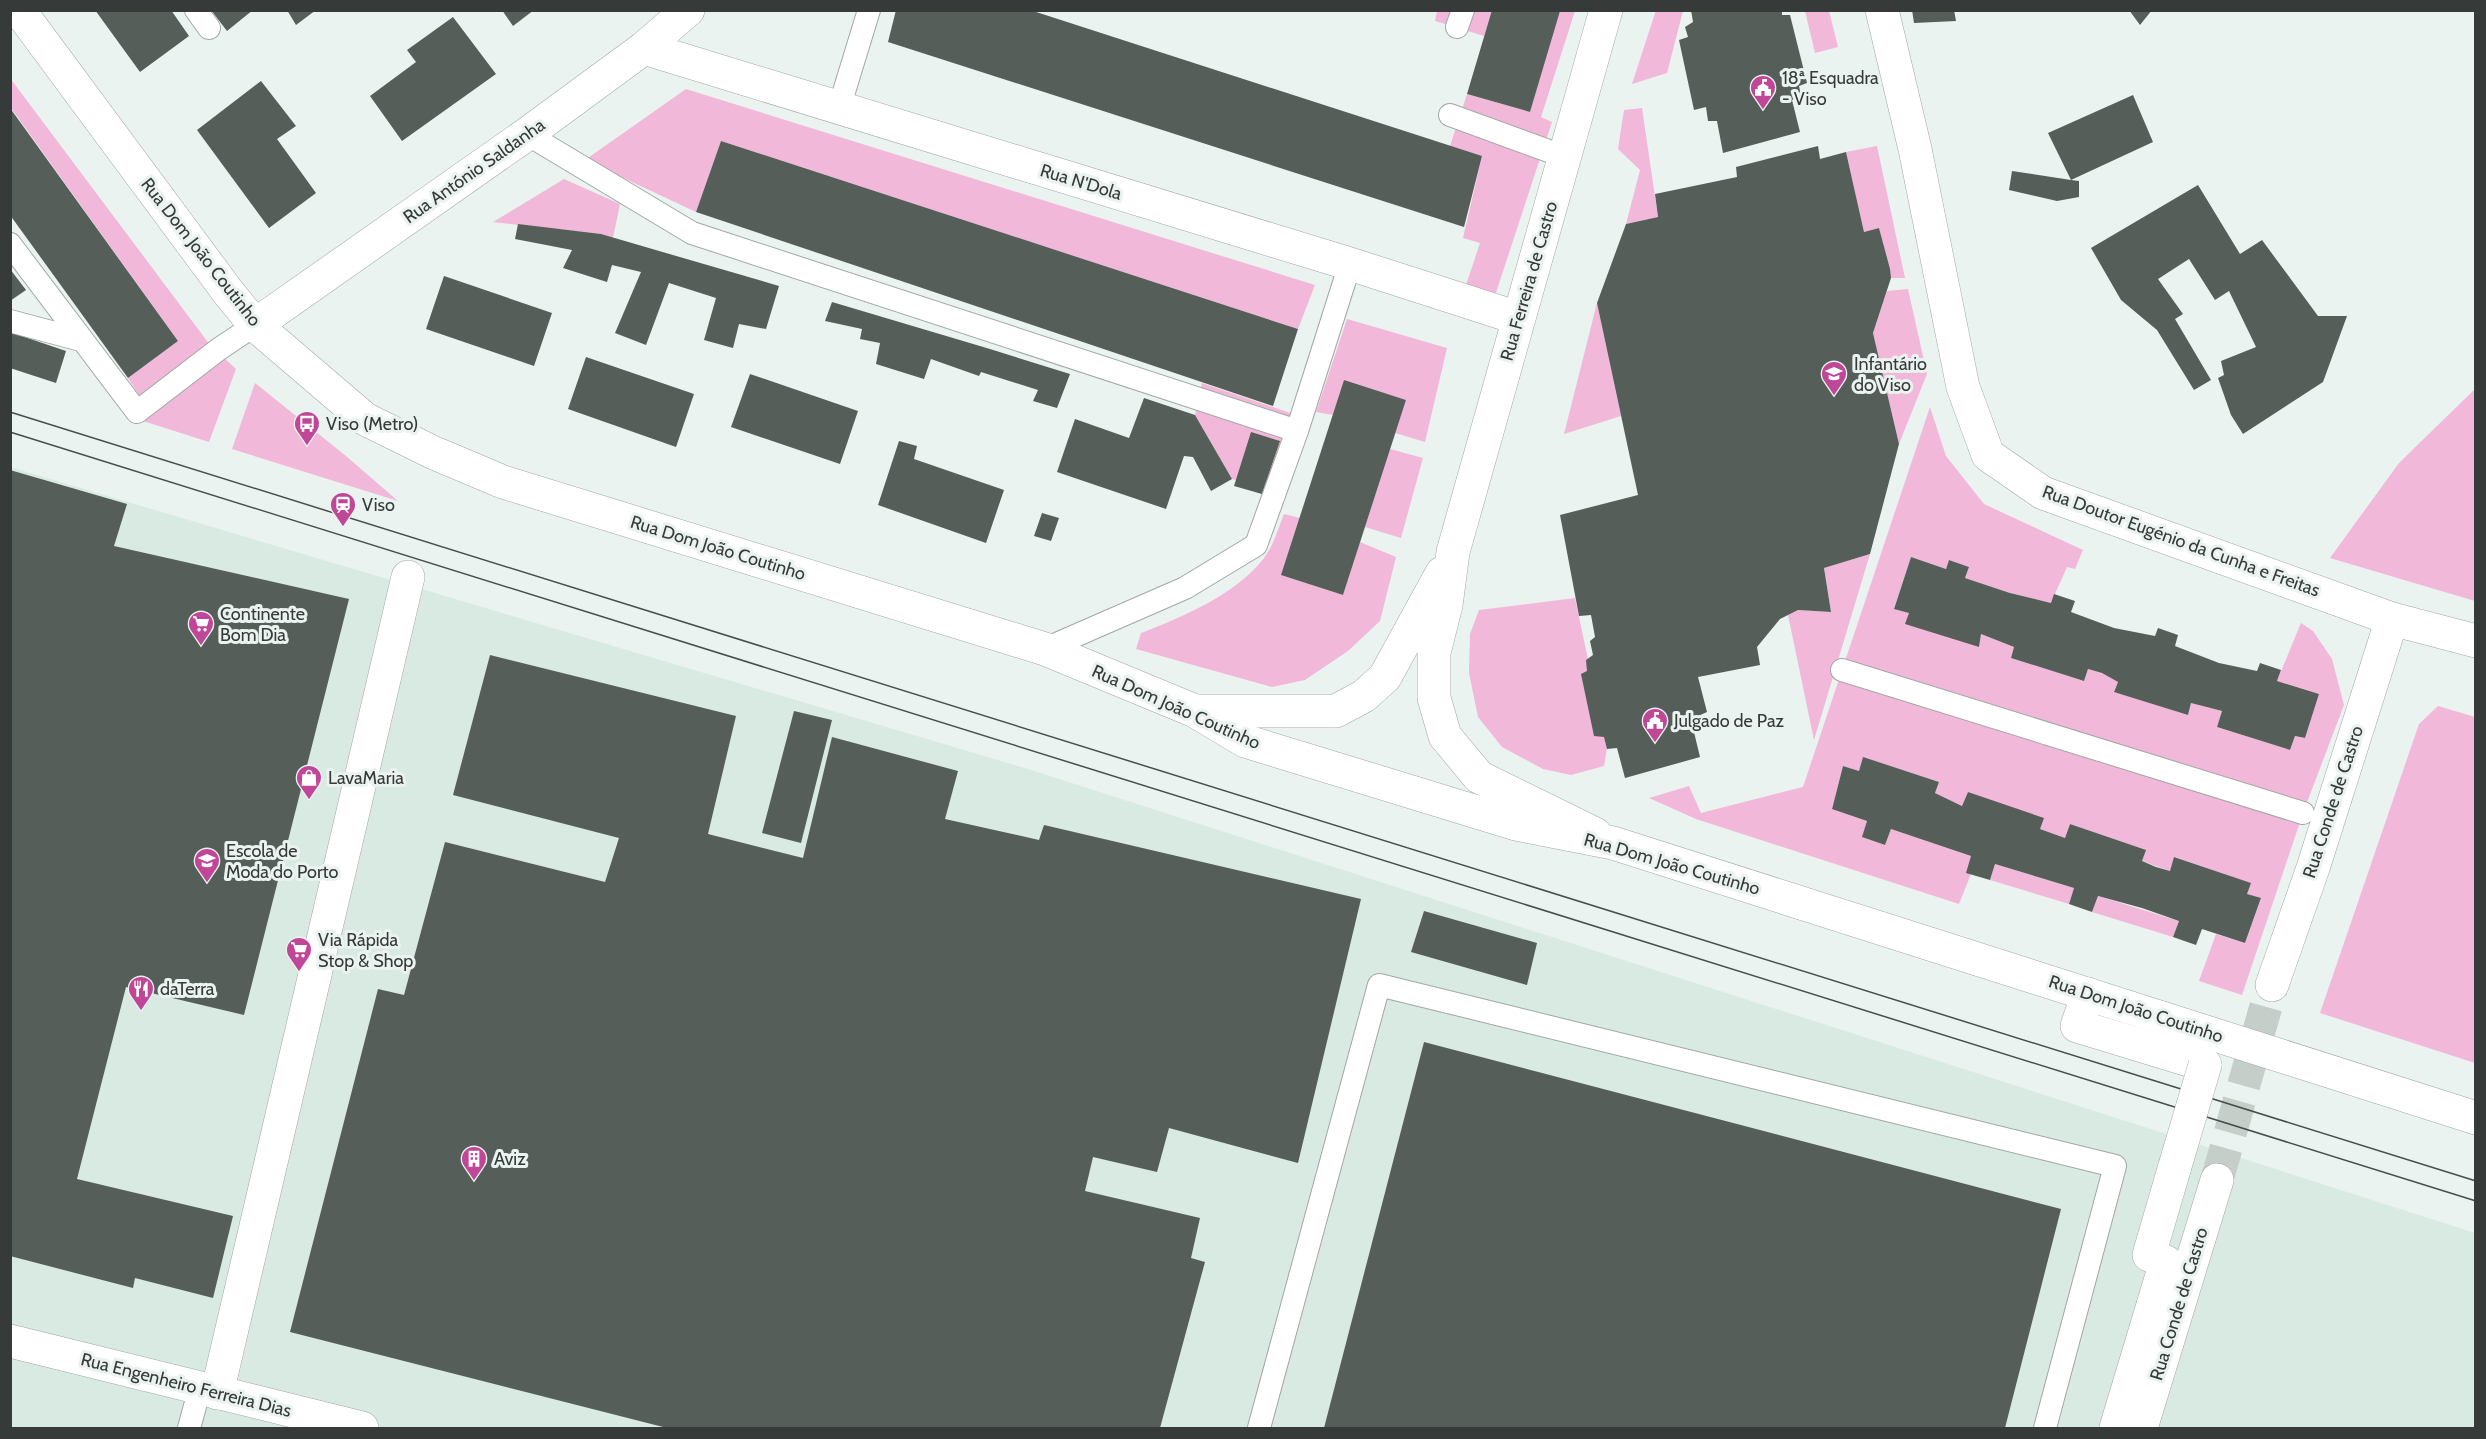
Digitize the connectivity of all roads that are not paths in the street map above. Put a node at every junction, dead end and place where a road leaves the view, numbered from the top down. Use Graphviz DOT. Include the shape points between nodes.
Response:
graph roads {
  1 [pos="19,10"];
  2 [pos="688,10"];
  3 [pos="869,10"];
  4 [pos="1606,10"];
  5 [pos="1882,10"];
  6 [pos="644,48"];
  7 [pos="839,108"];
  8 [pos="1450,115"];
  9 [pos="527,134"];
  10 [pos="1565,157"];
  11 [pos="10,244"];
  12 [pos="1350,264"];
  13 [pos="1518,318"];
  14 [pos="10,321"];
  15 [pos="255,325"];
  16 [pos="81,340"];
  17 [pos="1297,431"];
  18 [pos="1453,552"];
  19 [pos="408,577"];
  20 [pos="2392,618"];
  21 [pos="2475,641"];
  22 [pos="1045,649"];
  23 [pos="1842,670"];
  24 [pos="1195,711"];
  25 [pos="2303,813"];
  26 [pos="1613,843"];
  27 [pos="2272,985"];
  28 [pos="2088,994"];
  29 [pos="2475,1118"];
  30 [pos="2217,1180"];
  31 [pos="10,1341"];
  32 [pos="209,1391"];
  33 [pos="189,1428"];
  34 [pos="362,1428"];
  35 [pos="1259,1428"];
  36 [pos="2045,1428"];
  37 [pos="2116,1428"];
  38 [pos="2141,1428"];
  1 -- 15 [label="street, Rua Dom João Coutinho"];
  2 -- 6 [label="street, Rua António Saldanha"];
  3 -- 7 [label="lane"];
  4 -- 10 [label="street, Rua Ferreira de Castro"];
  5 -- 20 [label="street, Rua Doutor Eugénio da Cunha e Freitas" via="1964,387 1988,455 2043,494"];
  6 -- 7 [label="street, Rua N'Dola"];
  6 -- 9 [label="street, Rua António Saldanha"];
  7 -- 12 [label="street, Rua N'Dola"];
  8 -- 10 [label="lane"];
  9 -- 15 [label="street, Rua António Saldanha"];
  9 -- 17 [label="lane" via="692,233"];
  10 -- 13 [label="street, Rua Ferreira de Castro"];
  11 -- 16 [label="lane"];
  12 -- 13 [label="street, Rua N'Dola"];
  12 -- 17 [label="lane"];
  13 -- 18 [label="street, Rua Ferreira de Castro"];
  14 -- 16 [label="lane"];
  15 -- 16 [label="lane" via="138,412"];
  15 -- 22 [label="street, Rua Dom João Coutinho" via="365,419 503,482"];
  17 -- 22 [label="lane" via="1256,545 1185,588"];
  18 -- 24 [label="street, Rua Ferreira de Castro" via="1385,677 1364,696 1336,711"];
  18 -- 26 [label="street, Rua Ferreira de Castro" via="1434,653 1434,698 1444,736 1479,777"];
  19 -- 32 [label="street"];
  20 -- 21 [label="street, Rua Doutor Eugénio da Cunha e Freitas"];
  20 -- 27 [label="street, Rua Conde de Castro"];
  22 -- 24 [label="street, Rua Dom João Coutinho"];
  23 -- 25 [label="lane"];
  24 -- 26 [label="street, Rua Dom João Coutinho" via="1245,741 1516,824"];
  26 -- 28 [label="street, Rua Dom João Coutinho"];
  28 -- 29 [label="street, Rua Dom João Coutinho"];
  28 -- 37 [label="street, bridge" via="2077,1026 2205,1065 2149,1255 2166,1262"];
  30 -- 38 [label="street, Rua Conde de Castro"];
  31 -- 32 [label="street, Rua Engenheiro Ferreira Dias"];
  32 -- 33 [label="lane"];
  32 -- 34 [label="street, Rua Engenheiro Ferreira Dias"];
  35 -- 36 [label="lane" via="1379,985 2115,1166"];
}
